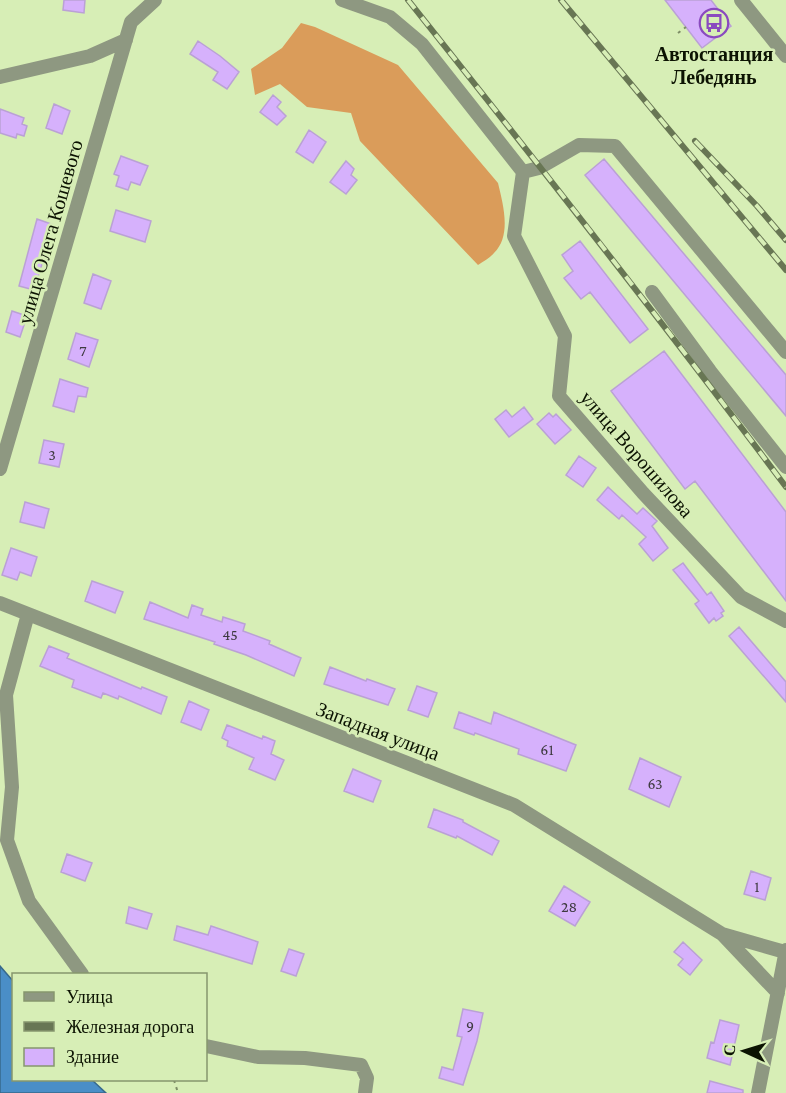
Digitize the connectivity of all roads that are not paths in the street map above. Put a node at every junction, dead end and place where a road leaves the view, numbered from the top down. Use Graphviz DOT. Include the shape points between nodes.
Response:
graph roads {
  1 [pos="155,0"];
  2 [pos="342,0"];
  3 [pos="741,0"];
  4 [pos="126,40"];
  5 [pos="786,56"];
  6 [pos="0,77"];
  7 [pos="523,172"];
  8 [pos="652,292"];
  9 [pos="786,352"];
  10 [pos="786,467"];
  11 [pos="0,469"];
  12 [pos="0,603"];
  13 [pos="28,614"];
  14 [pos="786,621"];
  15 [pos="722,934"];
  16 [pos="786,951"];
  17 [pos="81,973"];
  18 [pos="778,993"];
  19 [pos="207,1046"];
  20 [pos="365,1093"];
  21 [pos="758,1093"];
  1 -- 4 [label="street, улица Олега Кошевого" via="131,22"];
  2 -- 7 [label="street" via="390,17 422,44"];
  3 -- 5 [label="street"];
  4 -- 6 [label="street" via="90,57"];
  4 -- 11 [label="street, улица Олега Кошевого"];
  7 -- 9 [label="street" via="539,168 579,145 615,146"];
  7 -- 14 [label="street, улица Ворошилова" via="514,236 565,336 559,396 741,597"];
  8 -- 10 [label="street"];
  12 -- 13 [label="street, Западная улица"];
  13 -- 15 [label="street, Западная улица" via="514,806"];
  13 -- 17 [label="street" via="6,695 12,787 7,840 29,901"];
  15 -- 16 [label="street"];
  15 -- 18 [label="street"];
  16 -- 18 [label="street"];
  18 -- 21 [label="street"];
  19 -- 20 [label="street" via="258,1057 361,1065 367,1078"];
}
